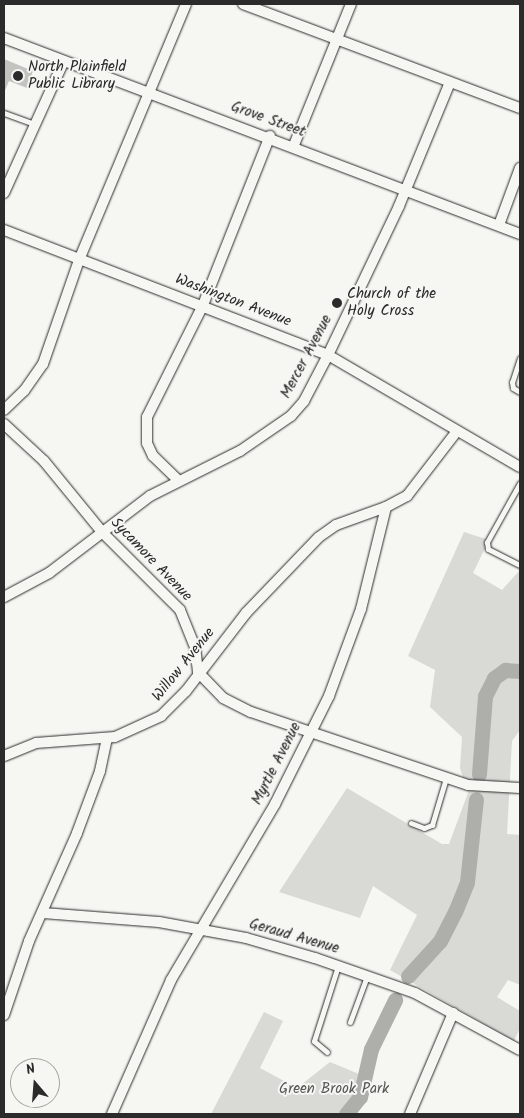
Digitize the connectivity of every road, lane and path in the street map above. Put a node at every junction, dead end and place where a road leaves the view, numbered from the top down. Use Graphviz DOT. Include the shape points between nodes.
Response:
graph roads {
  1 [pos="186,4"];
  2 [pos="243,4"];
  3 [pos="351,4"];
  4 [pos="4,38"];
  5 [pos="337,40"];
  6 [pos="64,61"];
  7 [pos="450,82"];
  8 [pos="150,93"];
  9 [pos="520,108"];
  10 [pos="4,113"];
  11 [pos="35,125"];
  12 [pos="270,136"];
  13 [pos="294,145"];
  14 [pos="520,168"];
  15 [pos="406,189"];
  16 [pos="4,193"];
  17 [pos="499,225"];
  18 [pos="4,230"];
  19 [pos="520,234"];
  20 [pos="79,260"];
  21 [pos="203,305"];
  22 [pos="328,355"];
  23 [pos="520,358"];
  24 [pos="520,392"];
  25 [pos="4,410"];
  26 [pos="4,424"];
  27 [pos="457,431"];
  28 [pos="520,466"];
  29 [pos="178,480"];
  30 [pos="520,482"];
  31 [pos="386,507"];
  32 [pos="103,533"];
  33 [pos="520,565"];
  34 [pos="4,597"];
  35 [pos="198,672"];
  36 [pos="310,732"];
  37 [pos="107,739"];
  38 [pos="4,756"];
  39 [pos="446,778"];
  40 [pos="520,788"];
  41 [pos="411,823"];
  42 [pos="43,912"];
  43 [pos="200,929"];
  44 [pos="338,965"];
  45 [pos="368,975"];
  46 [pos="453,1013"];
  47 [pos="4,1015"];
  48 [pos="350,1022"];
  49 [pos="520,1050"];
  50 [pos="327,1052"];
  51 [pos="112,1114"];
  52 [pos="410,1114"];
  1 -- 8 [label="street"];
  2 -- 5 [label="street"];
  3 -- 5 [label="street"];
  4 -- 6 [label="street, Grove Street"];
  5 -- 7 [label="street"];
  5 -- 13 [label="street"];
  6 -- 8 [label="street, Grove Street"];
  6 -- 11 [label="street"];
  7 -- 9 [label="street"];
  7 -- 15 [label="street, Mercer Avenue"];
  8 -- 12 [label="street, Grove Street"];
  8 -- 20 [label="street"];
  10 -- 11 [label="lane"];
  11 -- 16 [label="street"];
  12 -- 13 [label="street, Grove Street"];
  12 -- 21 [label="street"];
  13 -- 15 [label="street, Grove Street"];
  14 -- 17 [label="street"];
  15 -- 17 [label="street, Grove Street"];
  15 -- 22 [label="street, Mercer Avenue"];
  17 -- 19 [label="street, Grove Street"];
  18 -- 20 [label="street, Washington Avenue"];
  20 -- 21 [label="street, Washington Avenue"];
  20 -- 25 [label="street" via="43,364 24,391"];
  21 -- 22 [label="street, Washington Avenue"];
  21 -- 29 [label="street" via="145,425 147,443 154,456"];
  22 -- 27 [label="street, Washington Avenue"];
  22 -- 29 [label="street, Mercer Avenue" via="304,401 291,416 240,451"];
  23 -- 24 [label="lane" via="512,382"];
  26 -- 32 [label="street, Sycamore Avenue" via="55,473"];
  27 -- 28 [label="street, Washington Avenue"];
  27 -- 31 [label="street" via="407,496"];
  29 -- 32 [label="street, Mercer Avenue" via="150,496"];
  30 -- 33 [label="lane" via="487,542 488,549"];
  31 -- 35 [label="street, Willow Avenue" via="336,525 319,537 259,599"];
  31 -- 36 [label="street, Myrtle Avenue" via="351,641"];
  32 -- 34 [label="street, Mercer Avenue" via="49,573"];
  32 -- 35 [label="street, Sycamore Avenue" via="180,610 195,647"];
  35 -- 36 [label="street" via="235,706"];
  35 -- 37 [label="street, Willow Avenue" via="186,692 161,716"];
  36 -- 39 [label="street"];
  36 -- 43 [label="street, Myrtle Avenue" via="275,804"];
  37 -- 38 [label="street" via="36,743"];
  37 -- 42 [label="street" via="100,771"];
  39 -- 40 [label="street" via="486,788"];
  39 -- 41 [label="lane" via="432,825 424,828"];
  42 -- 43 [label="street, Geraud Avenue" via="110,916"];
  42 -- 47 [label="street" via="29,941"];
  43 -- 44 [label="street, Geraud Avenue" via="246,938"];
  43 -- 51 [label="street, Myrtle Avenue" via="171,980"];
  44 -- 45 [label="street, Geraud Avenue"];
  44 -- 50 [label="lane" via="314,1041"];
  45 -- 46 [label="street, Geraud Avenue" via="415,993"];
  45 -- 48 [label="lane"];
  46 -- 49 [label="street, Geraud Avenue"];
  46 -- 52 [label="street"];
}
